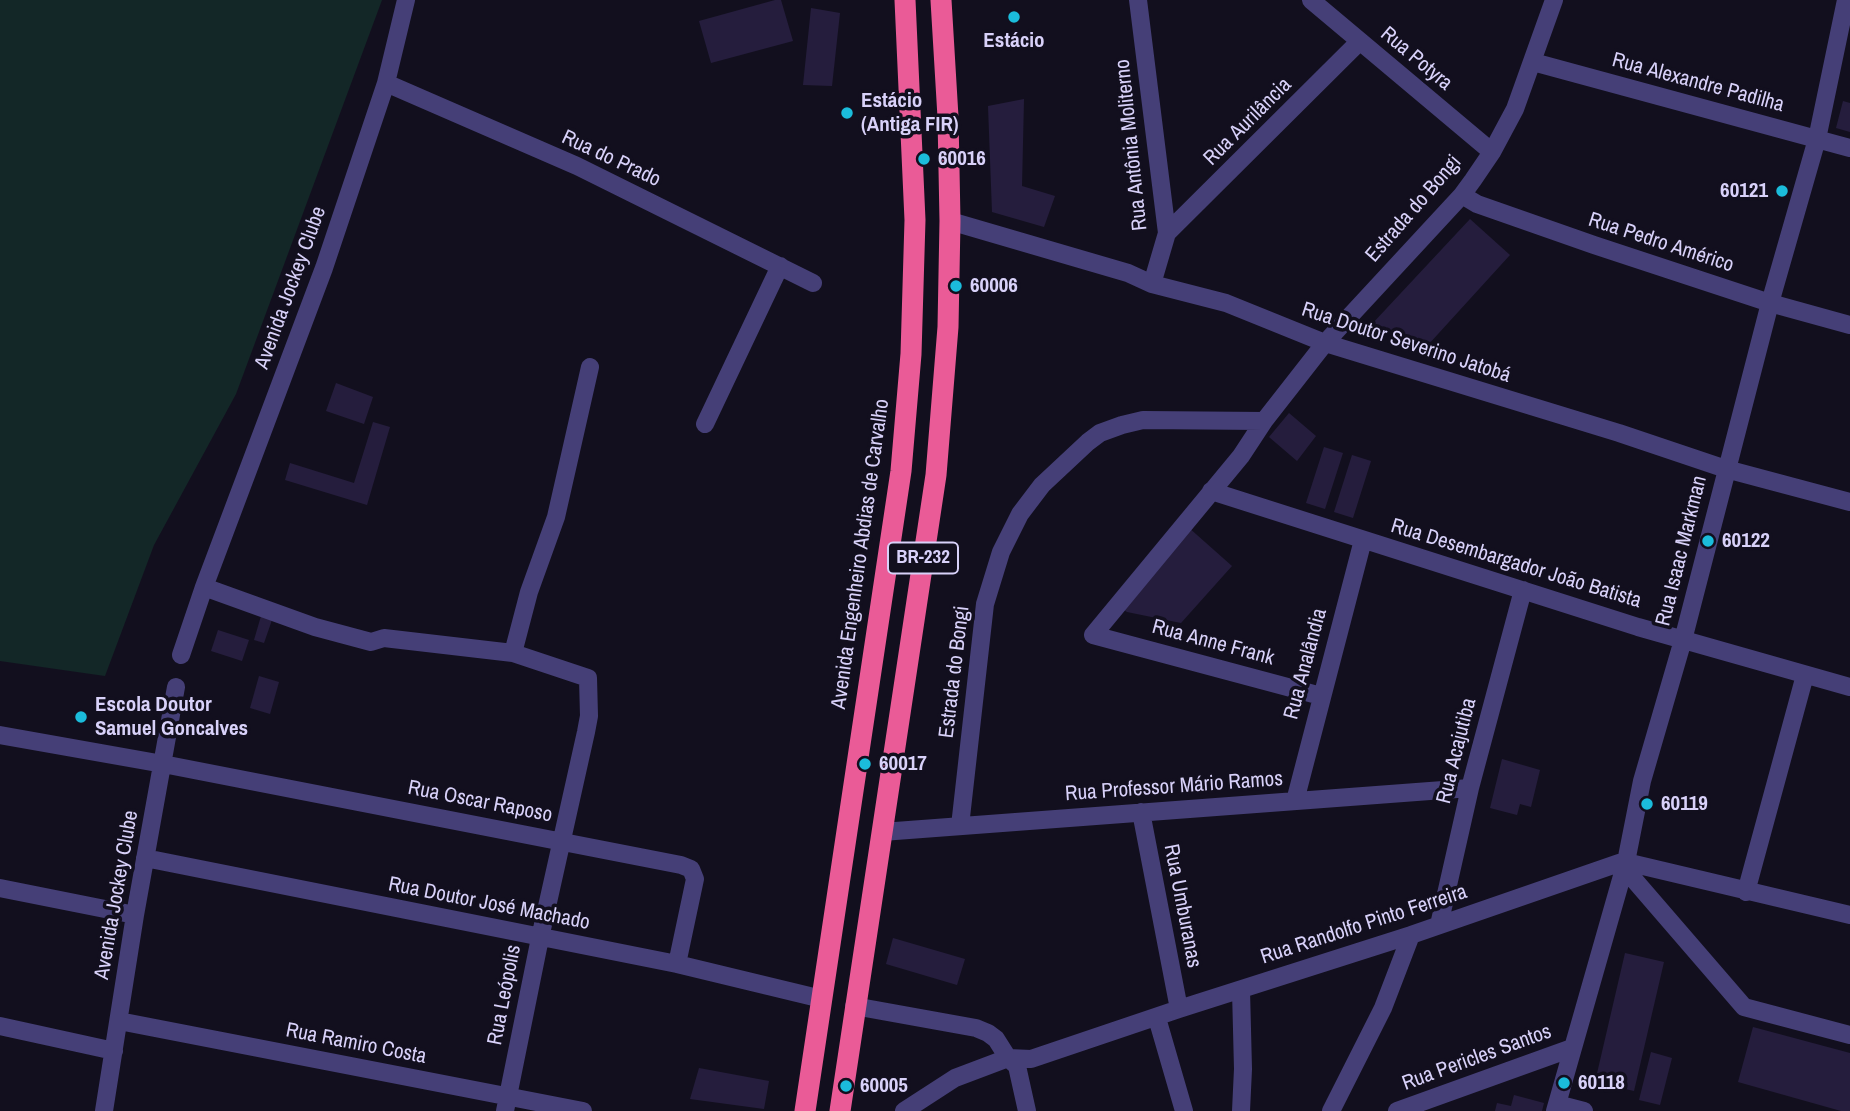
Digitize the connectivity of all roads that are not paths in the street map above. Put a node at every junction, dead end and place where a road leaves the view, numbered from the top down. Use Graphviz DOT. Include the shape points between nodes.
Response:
graph roads {
  1 [pos="406,0"];
  2 [pos="905,0"];
  3 [pos="941,0"];
  4 [pos="1138,0"];
  5 [pos="1311,0"];
  6 [pos="1554,0"];
  7 [pos="1846,0"];
  8 [pos="1359,41"];
  9 [pos="1533,62"];
  10 [pos="386,83"];
  11 [pos="1816,139"];
  12 [pos="1850,148"];
  13 [pos="1492,152"];
  14 [pos="1462,195"];
  15 [pos="950,221"];
  16 [pos="1167,233"];
  17 [pos="780,266"];
  18 [pos="813,283"];
  19 [pos="1152,284"];
  20 [pos="1770,303"];
  21 [pos="1850,325"];
  22 [pos="1325,343"];
  23 [pos="590,367"];
  24 [pos="1264,421"];
  25 [pos="705,424"];
  26 [pos="1726,469"];
  27 [pos="1211,491"];
  28 [pos="1850,502"];
  29 [pos="1363,540"];
  30 [pos="204,587"];
  31 [pos="1523,590"];
  32 [pos="1093,635"];
  33 [pos="1682,640"];
  34 [pos="513,653"];
  35 [pos="181,655"];
  36 [pos="1805,675"];
  37 [pos="176,687"];
  38 [pos="1850,687"];
  39 [pos="1321,696"];
  40 [pos="0,735"];
  41 [pos="163,764"];
  42 [pos="1469,788"];
  43 [pos="1295,801"];
  44 [pos="1141,812"];
  45 [pos="960,827"];
  46 [pos="882,832"];
  47 [pos="563,841"];
  48 [pos="145,858"];
  49 [pos="1625,865"];
  50 [pos="0,888"];
  51 [pos="1746,892"];
  52 [pos="135,915"];
  53 [pos="1850,915"];
  54 [pos="1439,925"];
  55 [pos="1411,935"];
  56 [pos="540,938"];
  57 [pos="677,964"];
  58 [pos="1241,989"];
  59 [pos="822,999"];
  60 [pos="854,1006"];
  61 [pos="1179,1009"];
  62 [pos="1157,1018"];
  63 [pos="120,1021"];
  64 [pos="0,1026"];
  65 [pos="1850,1035"];
  66 [pos="1572,1048"];
  67 [pos="114,1051"];
  68 [pos="1008,1058"];
  69 [pos="507,1104"];
  70 [pos="1556,1107"];
  71 [pos="104,1111"];
  72 [pos="583,1111"];
  73 [pos="805,1111"];
  74 [pos="840,1111"];
  75 [pos="904,1111"];
  76 [pos="1027,1111"];
  77 [pos="1184,1111"];
  78 [pos="1241,1111"];
  79 [pos="1331,1111"];
  80 [pos="1397,1111"];
  81 [pos="1584,1111"];
  1 -- 10 [label="street, Avenida Jockey Clube"];
  2 -- 59 [label="highway, Avenida Engenheiro Abdias de Carvalho / BR-232" via="915,220 909,380 901,471"];
  3 -- 15 [label="highway, BR-232"];
  4 -- 16 [label="street, Rua Antônia Moliterno"];
  5 -- 8 [label="street, Rua Potyra"];
  6 -- 9 [label="street, Estrada do Bongi"];
  7 -- 11 [label="street, Rua Isaac Markman"];
  8 -- 13 [label="street, Rua Potyra"];
  8 -- 16 [label="street, Rua Aurilância"];
  9 -- 11 [label="street, Rua Alexandre Padilha"];
  9 -- 13 [label="street, Estrada do Bongi"];
  10 -- 17 [label="street, Rua do Prado" via="577,166"];
  10 -- 30 [label="street, Avenida Jockey Clube" via="324,268"];
  11 -- 12 [label="street, Rua Alexandre Padilha"];
  11 -- 20 [label="street, Rua Isaac Markman"];
  13 -- 14 [label="street, Estrada do Bongi"];
  14 -- 20 [label="street, Rua Pedro Américo" via="1477,204"];
  14 -- 22 [label="street, Estrada do Bongi"];
  15 -- 19 [label="street, Rua Doutor Severino Jatobá"];
  15 -- 46 [label="highway, BR-232" via="948,327 936,475"];
  16 -- 19 [label="street, Rua Antônia Moliterno"];
  17 -- 18 [label="street, Rua do Prado"];
  17 -- 25 [label="street"];
  19 -- 22 [label="street, Rua Doutor Severino Jatobá" via="1226,303"];
  20 -- 21 [label="street, Rua Pedro Américo"];
  20 -- 26 [label="street, Rua Isaac Markman"];
  22 -- 24 [label="street, Estrada do Bongi"];
  22 -- 26 [label="street, Rua Doutor Severino Jatobá"];
  23 -- 34 [label="street" via="555,517"];
  24 -- 27 [label="street, Estrada do Bongi"];
  24 -- 45 [label="street, Estrada do Bongi" via="1143,420 1100,433 1041,485 1001,552 985,604"];
  26 -- 28 [label="street, Rua Doutor Severino Jatobá"];
  26 -- 33 [label="street, Rua Isaac Markman"];
  27 -- 29 [label="street, Rua Desembargador João Batista"];
  27 -- 32 [label="street, Estrada do Bongi"];
  29 -- 31 [label="street, Rua Desembargador João Batista"];
  29 -- 39 [label="street, Rua Analândia"];
  30 -- 34 [label="street" via="370,642 384,638"];
  30 -- 35 [label="street, Avenida Jockey Clube"];
  31 -- 33 [label="street, Rua Desembargador João Batista"];
  31 -- 42 [label="street, Rua Acajutiba"];
  32 -- 39 [label="street, Rua Anne Frank"];
  33 -- 36 [label="street, Rua Desembargador João Batista"];
  33 -- 49 [label="street, Rua Isaac Markman" via="1642,781"];
  34 -- 47 [label="street, Rua Leópolis" via="588,678 589,716"];
  36 -- 38 [label="street, Rua Desembargador João Batista"];
  36 -- 51 [label="street"];
  37 -- 41 [label="street, Avenida Jockey Clube"];
  39 -- 43 [label="street, Rua Analândia"];
  40 -- 41 [label="street, Rua Oscar Raposo"];
  41 -- 47 [label="street, Rua Oscar Raposo"];
  41 -- 48 [label="street, Avenida Jockey Clube"];
  42 -- 43 [label="street, Rua Professor Mário Ramos"];
  42 -- 54 [label="street, Rua Acajutiba"];
  43 -- 44 [label="street, Rua Professor Mário Ramos"];
  44 -- 45 [label="street, Rua Professor Mário Ramos"];
  44 -- 61 [label="street, Rua Umburanas"];
  45 -- 46 [label="street, Rua Professor Mário Ramos"];
  46 -- 60 [label="highway, BR-232"];
  47 -- 56 [label="street, Rua Leópolis"];
  47 -- 57 [label="street, Rua Oscar Raposo" via="691,869 694,890"];
  48 -- 52 [label="street, Avenida Jockey Clube"];
  48 -- 56 [label="street, Rua Doutor José Machado"];
  49 -- 51 [label="street"];
  49 -- 54 [label="street, Rua Randolfo Pinto Ferreira"];
  49 -- 65 [label="street" via="1744,1007"];
  49 -- 66 [label="street, Rua Isaac Markman"];
  50 -- 52 [label="street"];
  51 -- 53 [label="street"];
  52 -- 63 [label="street, Avenida Jockey Clube"];
  54 -- 55 [label="street, Rua Randolfo Pinto Ferreira"];
  55 -- 58 [label="street, Rua Randolfo Pinto Ferreira"];
  55 -- 79 [label="street" via="1383,1008"];
  56 -- 57 [label="street, Rua Doutor José Machado"];
  56 -- 69 [label="street, Rua Leópolis"];
  57 -- 59 [label="street, Rua Doutor José Machado"];
  58 -- 61 [label="street, Rua Randolfo Pinto Ferreira"];
  58 -- 78 [label="street"];
  59 -- 73 [label="highway, Avenida Engenheiro Abdias de Carvalho / BR-232"];
  60 -- 68 [label="street" via="976,1028 996,1039"];
  60 -- 74 [label="highway, BR-232"];
  61 -- 62 [label="street, Rua Randolfo Pinto Ferreira"];
  62 -- 68 [label="street, Rua Randolfo Pinto Ferreira" via="1031,1059"];
  62 -- 77 [label="street"];
  63 -- 67 [label="street, Avenida Jockey Clube"];
  63 -- 69 [label="street, Rua Ramiro Costa"];
  64 -- 67 [label="street"];
  66 -- 70 [label="street, Rua Isaac Markman"];
  66 -- 80 [label="street, Rua Pericles Santos"];
  67 -- 71 [label="street, Avenida Jockey Clube"];
  68 -- 75 [label="street, Rua Randolfo Pinto Ferreira" via="955,1078"];
  68 -- 76 [label="street" via="1017,1066"];
  69 -- 72 [label="street, Rua Ramiro Costa"];
  70 -- 81 [label="street"];
}
